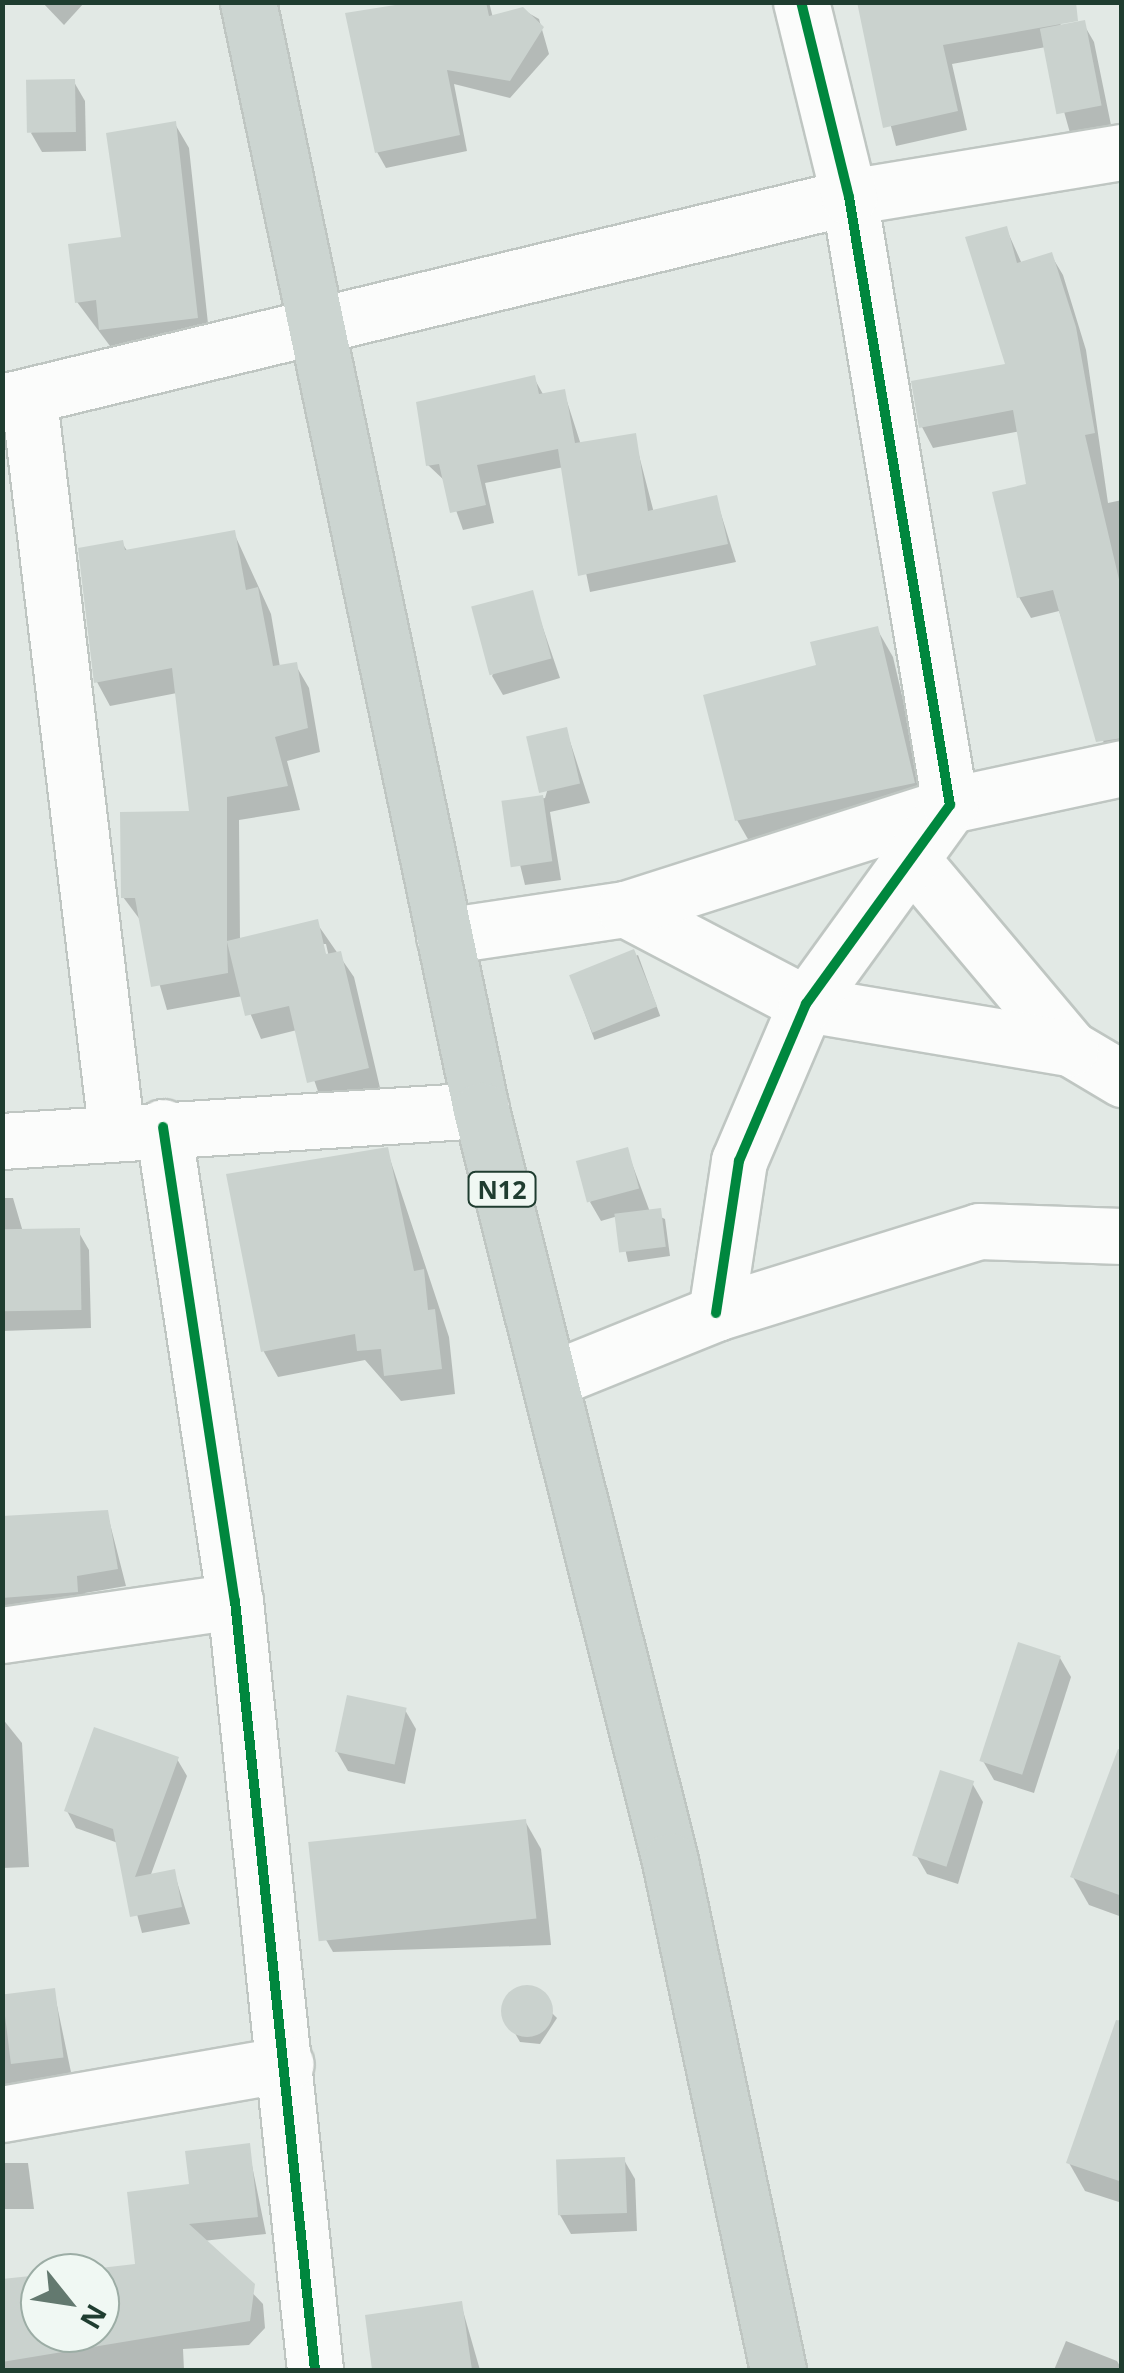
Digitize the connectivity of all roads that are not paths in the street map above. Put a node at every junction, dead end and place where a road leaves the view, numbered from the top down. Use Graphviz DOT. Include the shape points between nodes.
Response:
graph roads {
  1 [pos="248,2"];
  2 [pos="801,2"];
  3 [pos="1122,152"];
  4 [pos="849,196"];
  5 [pos="316,324"];
  6 [pos="16,401"];
  7 [pos="1122,768"];
  8 [pos="950,805"];
  9 [pos="911,859"];
  10 [pos="625,909"];
  11 [pos="444,936"];
  12 [pos="806,1004"];
  13 [pos="1070,1048"];
  14 [pos="1122,1079"];
  15 [pos="481,1110"];
  16 [pos="140,1128"];
  17 [pos="2,1140"];
  18 [pos="1122,1236"];
  19 [pos="716,1313"];
  20 [pos="552,1379"];
  21 [pos="236,1602"];
  22 [pos="2,1635"];
  23 [pos="286,2064"];
  24 [pos="2,2114"];
  25 [pos="314,2370"];
  26 [pos="778,2370"];
  1 -- 5 [label="main road, N12"];
  2 -- 4 [label="street"];
  3 -- 4 [label="street"];
  4 -- 5 [label="street"];
  4 -- 8 [label="street"];
  5 -- 6 [label="street"];
  5 -- 11 [label="main road, N12"];
  6 -- 16 [label="street"];
  7 -- 8 [label="street"];
  8 -- 9 [label="street"];
  8 -- 10 [label="street"];
  9 -- 12 [label="street"];
  9 -- 13 [label="street"];
  10 -- 11 [label="street"];
  10 -- 12 [label="street"];
  11 -- 15 [label="main road, N12"];
  12 -- 13 [label="street"];
  12 -- 19 [label="street" via="739,1161"];
  13 -- 14 [label="street"];
  15 -- 16 [label="street"];
  15 -- 20 [label="main road, N12"];
  16 -- 17 [label="street"];
  16 -- 21 [label="street"];
  18 -- 19 [label="street" via="978,1231"];
  19 -- 20 [label="street"];
  20 -- 26 [label="main road, N12" via="670,1860"];
  21 -- 22 [label="street"];
  21 -- 23 [label="street"];
  23 -- 24 [label="street"];
  23 -- 25 [label="street"];
}
